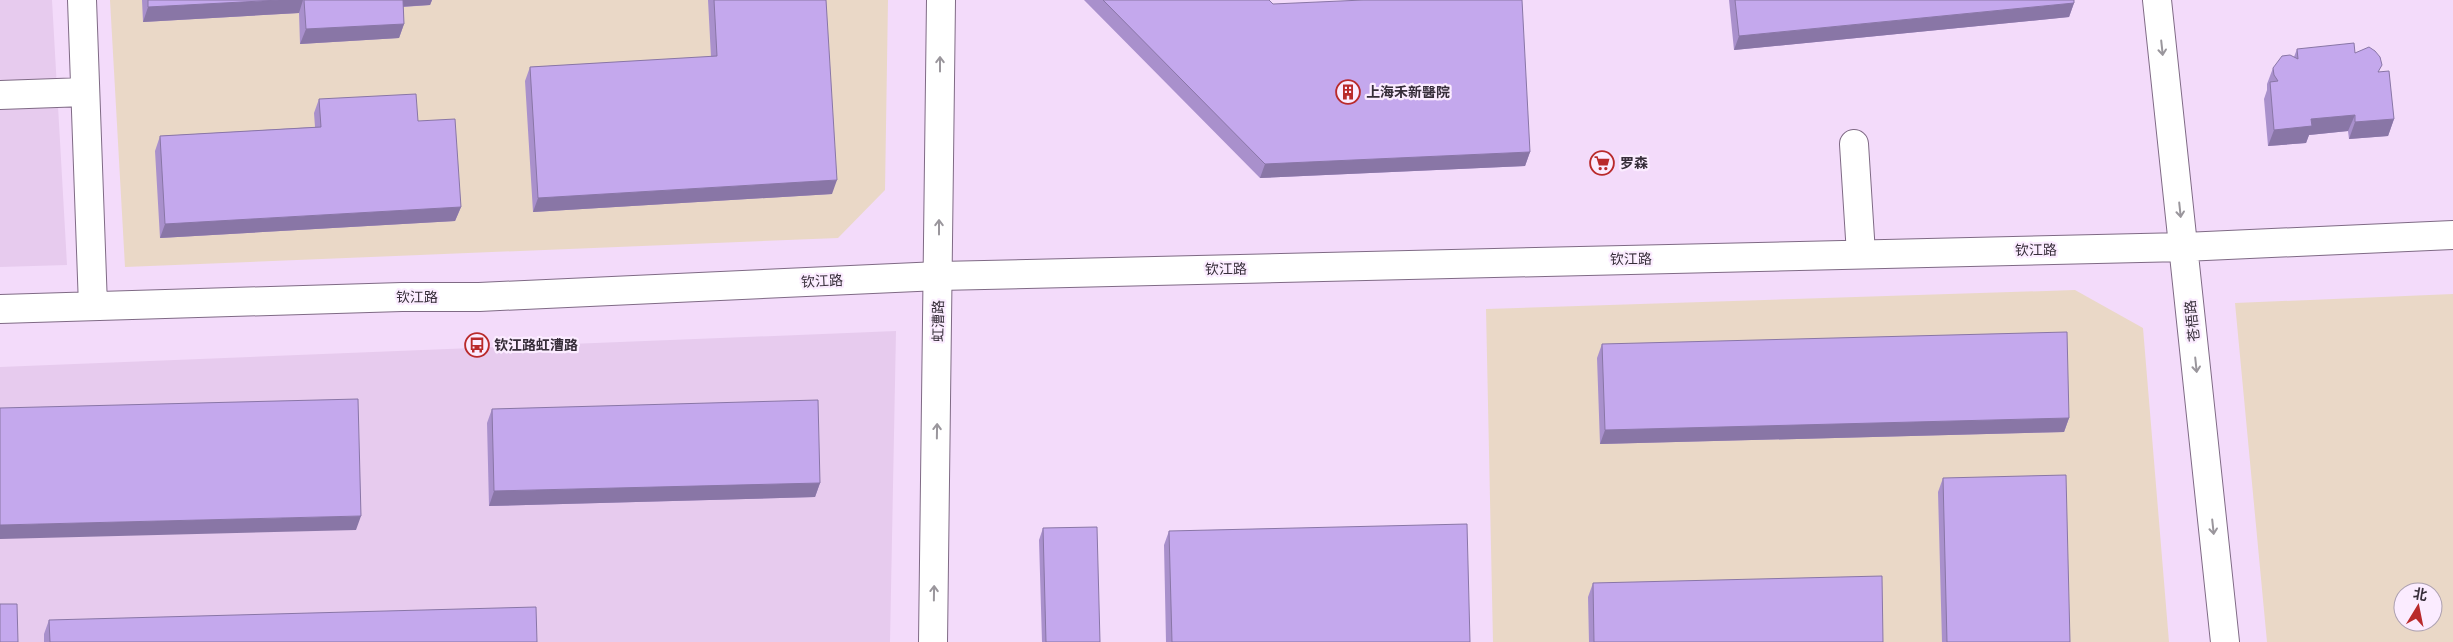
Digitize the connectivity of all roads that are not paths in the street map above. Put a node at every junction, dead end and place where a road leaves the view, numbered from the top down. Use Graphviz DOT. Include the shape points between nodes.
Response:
graph roads {
  1 [pos="82,0"];
  2 [pos="941,0"];
  3 [pos="2157,0"];
  4 [pos="85,92"];
  5 [pos="0,95"];
  6 [pos="1854,144"];
  7 [pos="2453,235"];
  8 [pos="2184,247"];
  9 [pos="1861,254"];
  10 [pos="939,276"];
  11 [pos="93,306"];
  12 [pos="0,309"];
  13 [pos="933,642"];
  14 [pos="2225,642"];
  1 -- 4 [label="street"];
  10 -- 2 [label="street, 虹漕路, one-way"];
  3 -- 8 [label="street, 苍梧路, one-way"];
  4 -- 5 [label="street"];
  4 -- 11 [label="street"];
  6 -- 9 [label="street"];
  7 -- 8 [label="street, 钦江路"];
  8 -- 9 [label="street, 钦江路"];
  8 -- 14 [label="street, 苍梧路, one-way"];
  9 -- 10 [label="street, 钦江路"];
  10 -- 11 [label="street, 钦江路" via="480,297"];
  13 -- 10 [label="street, 虹漕路, one-way"];
  11 -- 12 [label="street, 钦江路"];
}
